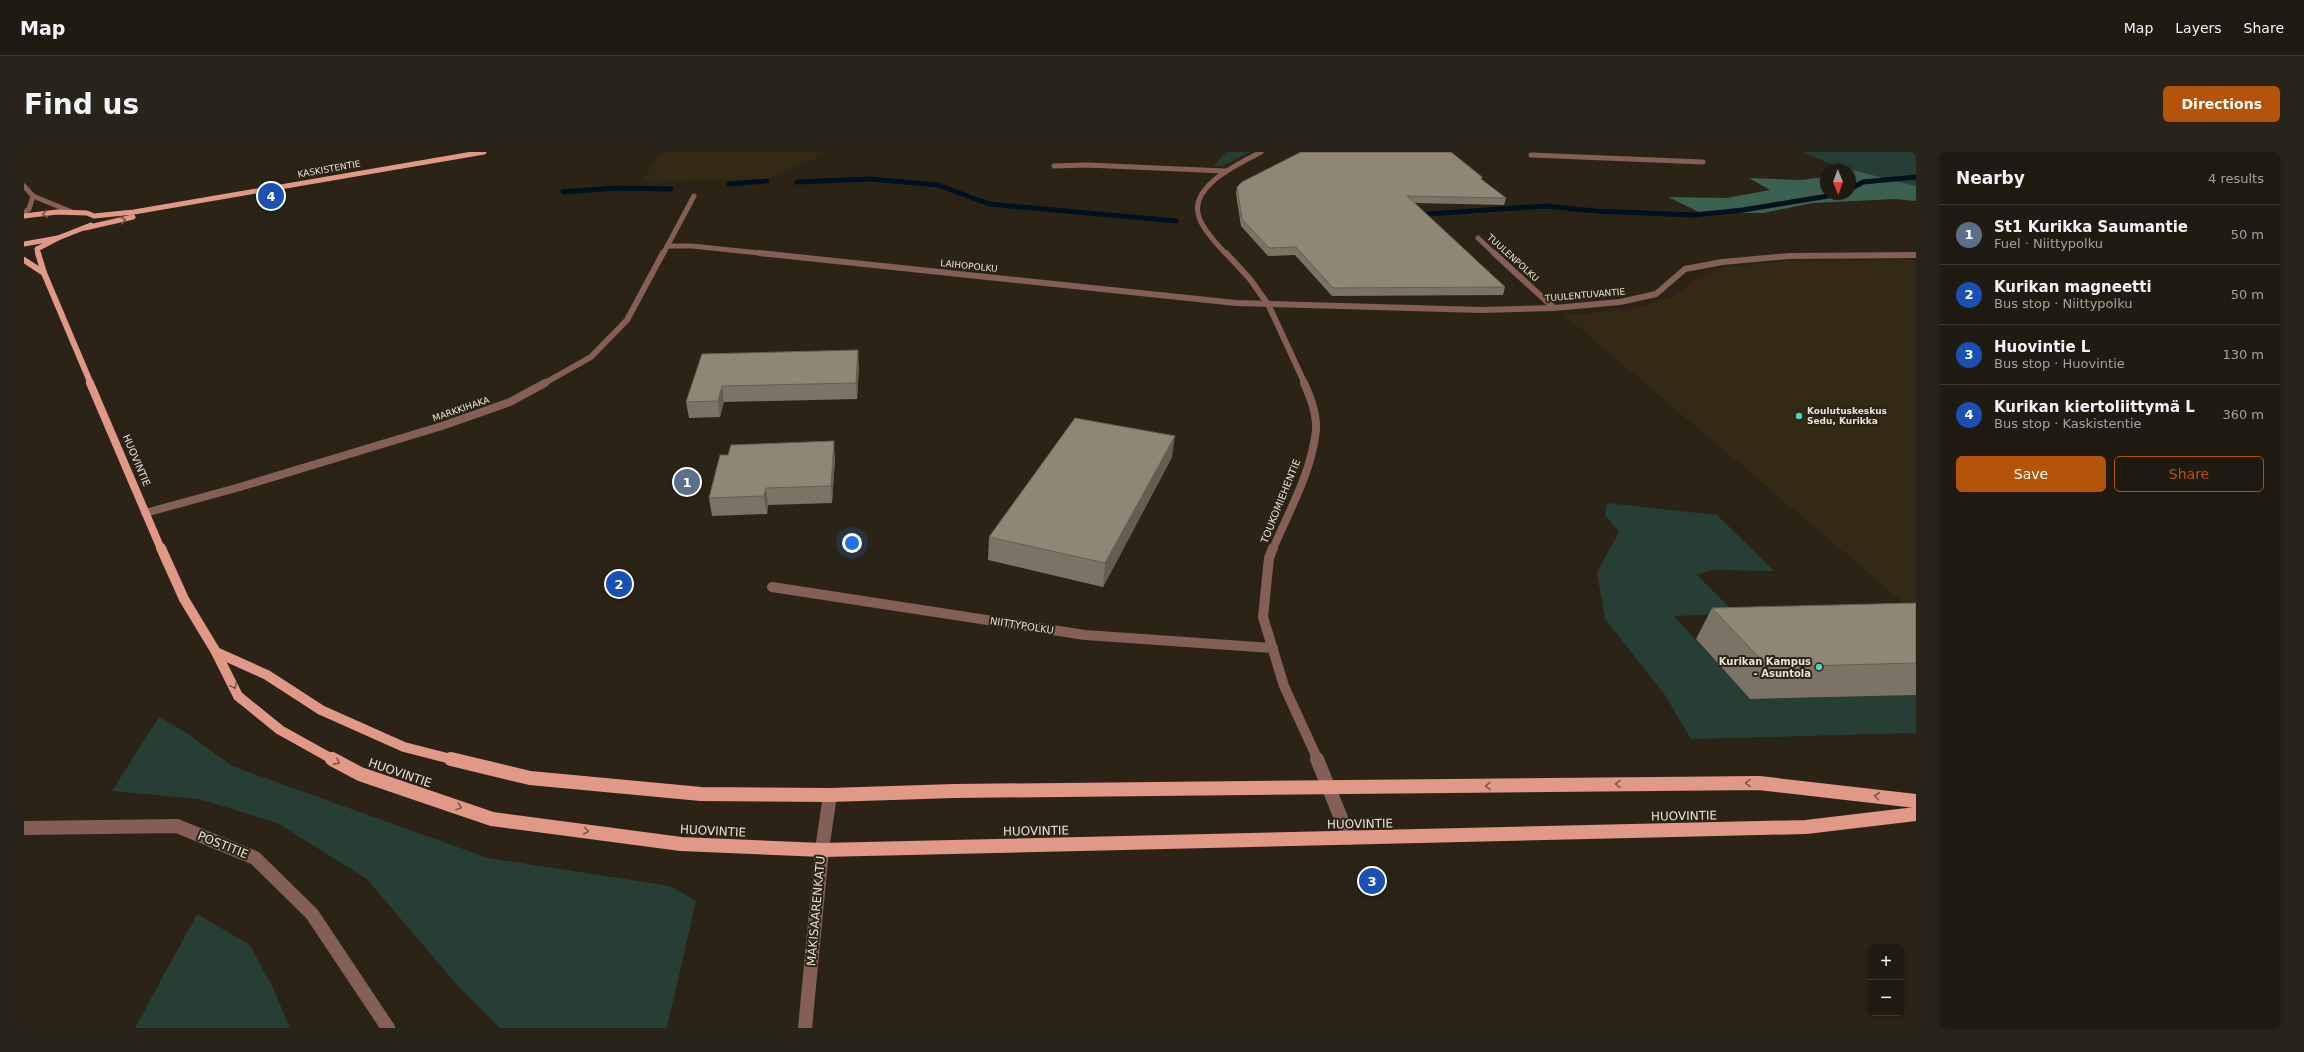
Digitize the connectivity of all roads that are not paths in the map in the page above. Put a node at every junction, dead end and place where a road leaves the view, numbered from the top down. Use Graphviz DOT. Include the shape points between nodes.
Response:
graph roads {
  1 [pos="484,152"];
  2 [pos="1262,152"];
  3 [pos="1531,154"];
  4 [pos="1696,156"];
  5 [pos="1054,166"];
  6 [pos="1225,171"];
  7 [pos="24,186"];
  8 [pos="32,196"];
  9 [pos="694,196"];
  10 [pos="178,205"];
  11 [pos="24,212"];
  12 [pos="72,212"];
  13 [pos="24,216"];
  14 [pos="94,216"];
  15 [pos="85,228"];
  16 [pos="58,238"];
  17 [pos="1478,238"];
  18 [pos="24,244"];
  19 [pos="667,246"];
  20 [pos="1916,255"];
  21 [pos="24,260"];
  22 [pos="44,273"];
  23 [pos="1269,306"];
  24 [pos="1554,308"];
  25 [pos="145,513"];
  26 [pos="772,586"];
  27 [pos="1273,648"];
  28 [pos="216,652"];
  29 [pos="1330,788"];
  30 [pos="830,795"];
  31 [pos="1916,801"];
  32 [pos="1916,814"];
  33 [pos="24,828"];
  34 [pos="1349,838"];
  35 [pos="822,850"];
  36 [pos="388,1028"];
  37 [pos="805,1028"];
  1 -- 10 [label="main road, KASKISTENTIE"];
  2 -- 6 [label="street, TOUKOMIEHENTIE"];
  3 -- 4 [label="street" via="1703,162"];
  5 -- 6 [label="street"];
  6 -- 23 [label="street, TOUKOMIEHENTIE" via="1203,192 1197,203 1199,218"];
  7 -- 8 [label="street"];
  8 -- 11 [label="street" via="29,209"];
  8 -- 12 [label="street"];
  9 -- 19 [label="street, MARKKIHAKA"];
  10 -- 14 [label="main road, KASKISTENTIE"];
  15 -- 10 [label="main road, KASKISTENTIE, one-way"];
  12 -- 13 [label="main road, KASKISTENTIE, one-way"];
  12 -- 14 [label="main road, KASKISTENTIE"];
  14 -- 15 [label="main road" via="96,219"];
  15 -- 16 [label="main road, KASKISTENTIE"];
  16 -- 18 [label="main road"];
  16 -- 22 [label="main road, HUOVINTIE" via="37,249"];
  17 -- 24 [label="street, TUULENPOLKU"];
  19 -- 23 [label="street, LAIHOPOLKU" via="692,246"];
  19 -- 25 [label="street, MARKKIHAKA" via="627,320 591,357 510,402 427,431 240,488"];
  20 -- 24 [label="street, TUULENTUVANTIE" via="1789,256 1722,262 1685,269 1656,294 1620,302"];
  21 -- 22 [label="main road"];
  22 -- 25 [label="main road, HUOVINTIE"];
  23 -- 24 [label="street, TUULENTUVANTIE" via="1482,310"];
  23 -- 27 [label="street, TOUKOMIEHENTIE" via="1310,395 1316,429 1308,465 1269,558 1263,617"];
  25 -- 28 [label="main road, HUOVINTIE" via="184,599"];
  26 -- 27 [label="street, NIITTYPOLKU" via="1084,635"];
  27 -- 29 [label="street, TOUKOMIEHENTIE" via="1284,686"];
  28 -- 30 [label="main road" via="267,675 321,710 404,747 530,778 701,794"];
  28 -- 35 [label="main road, HUOVINTIE, one-way" via="238,696 280,730 360,774 492,819 681,844"];
  29 -- 30 [label="main road"];
  31 -- 29 [label="main road, one-way" via="1759,783"];
  29 -- 34 [label="street, TOUKOMIEHENTIE"];
  30 -- 35 [label="street, MÄKISAARENKATU"];
  32 -- 34 [label="main road, HUOVINTIE" via="1806,827"];
  33 -- 36 [label="street, POSTITIE" via="177,826 255,858 312,914"];
  34 -- 35 [label="main road, HUOVINTIE"];
  35 -- 37 [label="street, MÄKISAARENKATU"];
}
